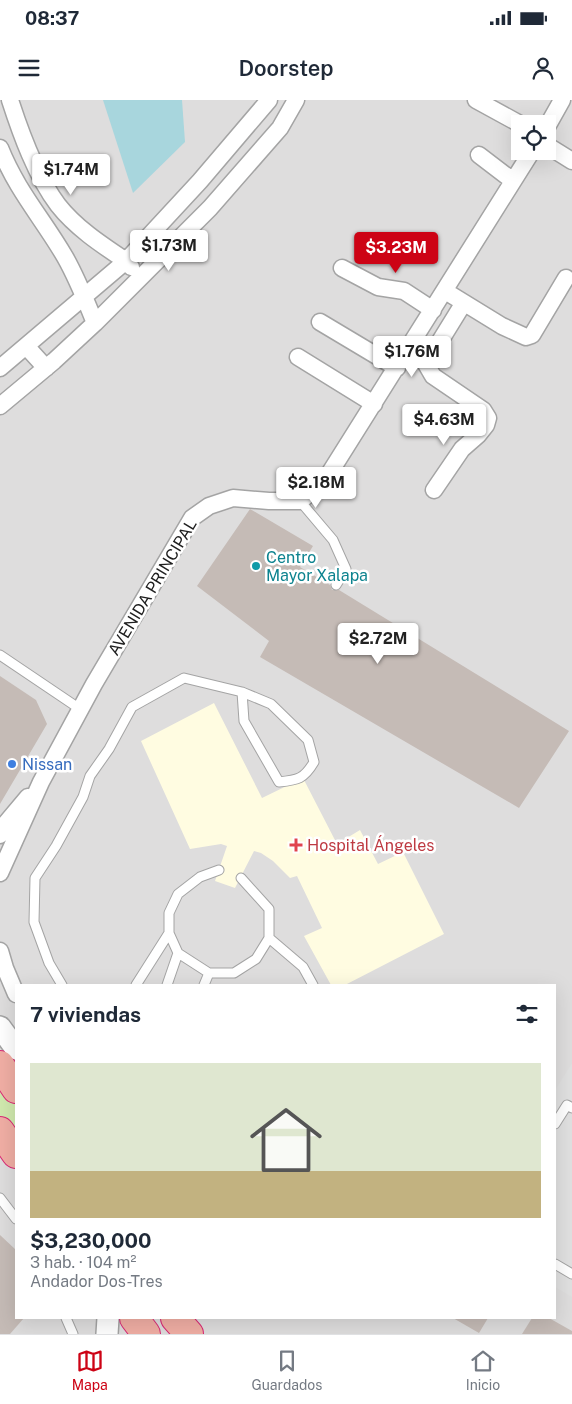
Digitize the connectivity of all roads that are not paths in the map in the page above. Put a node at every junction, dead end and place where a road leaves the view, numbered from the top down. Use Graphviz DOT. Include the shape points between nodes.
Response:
graph roads {
  1 [pos="10,100"];
  2 [pos="269,100"];
  3 [pos="296,100"];
  4 [pos="476,100"];
  5 [pos="562,100"];
  6 [pos="554,115"];
  7 [pos="511,119"];
  8 [pos="0,148"];
  9 [pos="556,151"];
  10 [pos="479,155"];
  11 [pos="526,160"];
  12 [pos="572,161"];
  13 [pos="4,167"];
  14 [pos="42,178"];
  15 [pos="513,181"];
  16 [pos="126,261"];
  17 [pos="342,268"];
  18 [pos="566,278"];
  19 [pos="139,280"];
  20 [pos="445,291"];
  21 [pos="84,297"];
  22 [pos="463,304"];
  23 [pos="433,310"];
  24 [pos="320,322"];
  25 [pos="95,323"];
  26 [pos="26,346"];
  27 [pos="298,358"];
  28 [pos="3,359"];
  29 [pos="401,362"];
  30 [pos="426,364"];
  31 [pos="46,368"];
  32 [pos="374,404"];
  33 [pos="0,406"];
  34 [pos="434,490"];
  35 [pos="300,501"];
  36 [pos="336,585"];
  37 [pos="0,655"];
  38 [pos="242,692"];
  39 [pos="80,709"];
  40 [pos="41,782"];
  41 [pos="0,834"];
  42 [pos="219,870"];
  43 [pos="0,873"];
  44 [pos="241,878"];
  45 [pos="169,933"];
  46 [pos="269,938"];
  47 [pos="0,951"];
  48 [pos="178,953"];
  49 [pos="209,974"];
  50 [pos="61,984"];
  51 [pos="137,984"];
  52 [pos="167,984"];
  53 [pos="204,984"];
  54 [pos="312,984"];
  55 [pos="15,992"];
  56 [pos="0,1027"];
  57 [pos="15,1048"];
  58 [pos="0,1066"];
  59 [pos="15,1088"];
  60 [pos="572,1108"];
  61 [pos="556,1122"];
  62 [pos="0,1131"];
  63 [pos="15,1153"];
  64 [pos="0,1198"];
  65 [pos="15,1218"];
  66 [pos="556,1265"];
  67 [pos="572,1274"];
  68 [pos="66,1319"];
  69 [pos="108,1319"];
  70 [pos="135,1319"];
  71 [pos="176,1319"];
  72 [pos="70,1333"];
  73 [pos="107,1334"];
  74 [pos="146,1334"];
  75 [pos="190,1334"];
  1 -- 14 [label="street"];
  2 -- 16 [label="street"];
  3 -- 19 [label="street" via="280,128 210,208"];
  4 -- 7 [label="street"];
  5 -- 6 [label="street"];
  8 -- 13 [label="street"];
  9 -- 12 [label="street"];
  10 -- 15 [label="street"];
  11 -- 15 [label="street"];
  13 -- 14 [label="street"];
  13 -- 21 [label="street" via="65,257"];
  14 -- 16 [label="street" via="58,205 77,225"];
  15 -- 20 [label="street"];
  16 -- 19 [label="street"];
  16 -- 21 [label="street"];
  17 -- 23 [label="street" via="378,287 404,291"];
  18 -- 22 [label="street" via="532,335 526,337"];
  19 -- 25 [label="street"];
  20 -- 22 [label="street"];
  20 -- 23 [label="street"];
  21 -- 25 [label="street"];
  21 -- 26 [label="street"];
  22 -- 30 [label="street"];
  23 -- 29 [label="street"];
  24 -- 29 [label="street"];
  25 -- 31 [label="street"];
  26 -- 28 [label="street"];
  26 -- 31 [label="street"];
  27 -- 32 [label="street"];
  29 -- 30 [label="street"];
  29 -- 32 [label="street"];
  30 -- 34 [label="street" via="434,376 483,410 488,418 486,425 462,449"];
  31 -- 33 [label="street"];
  32 -- 35 [label="street" via="324,482"];
  35 -- 36 [label="lane" via="333,540 346,570"];
  35 -- 39 [label="street, AVENIDA PRINCIPAL" via="233,498 210,506 192,518"];
  37 -- 39 [label="lane"];
  38 -- 38 [label="lane" via="271,704 308,740 314,762 307,775 279,782 244,721"];
  38 -- 50 [label="lane" via="184,678 132,706 90,776 83,797 36,878 34,922 49,963"];
  39 -- 40 [label="street, AVENIDA PRINCIPAL"];
  40 -- 41 [label="street, AVENIDA PRINCIPAL"];
  40 -- 43 [label="street, AVENIDA PRINCIPAL"];
  42 -- 45 [label="lane" via="200,876 178,894 170,913"];
  44 -- 46 [label="lane" via="269,909"];
  45 -- 48 [label="lane"];
  45 -- 51 [label="lane"];
  46 -- 49 [label="lane" via="256,959 234,973"];
  46 -- 54 [label="lane" via="303,967"];
  47 -- 55 [label="street"];
  48 -- 49 [label="lane"];
  48 -- 52 [label="lane"];
  49 -- 53 [label="lane"];
  56 -- 57 [label="street"];
  58 -- 59 [label="highway"];
  60 -- 61 [label="lane" via="567,1105"];
  62 -- 63 [label="highway"];
  64 -- 65 [label="lane"];
  66 -- 67 [label="lane"];
  68 -- 72 [label="lane"];
  69 -- 73 [label="street"];
  70 -- 74 [label="highway"];
  71 -- 75 [label="highway"];
}
